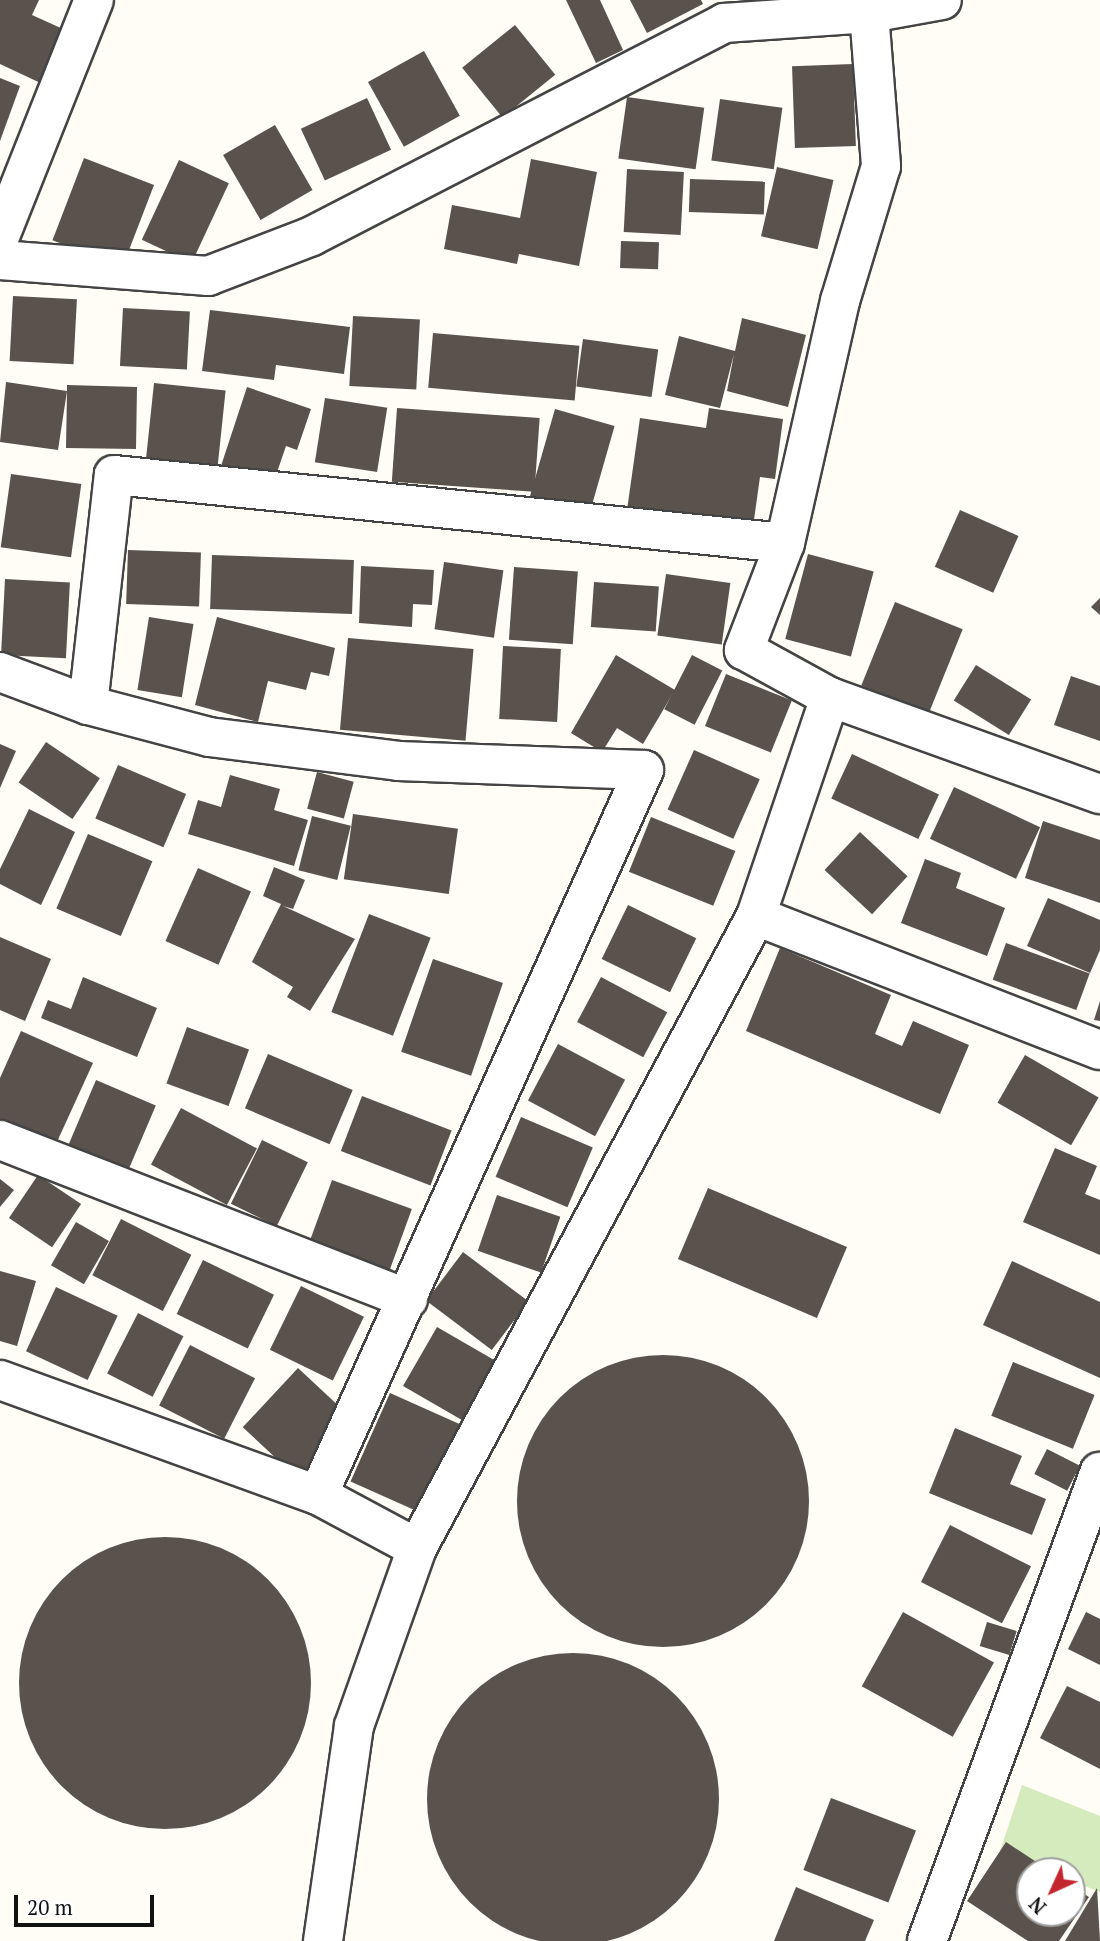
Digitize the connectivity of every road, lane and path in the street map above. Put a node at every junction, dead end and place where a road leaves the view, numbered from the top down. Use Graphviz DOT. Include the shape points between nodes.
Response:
graph roads {
  1 [pos="94,0"];
  2 [pos="942,0"];
  3 [pos="869,7"];
  4 [pos="0,236"];
  5 [pos="0,260"];
  6 [pos="785,543"];
  7 [pos="0,671"];
  8 [pos="830,697"];
  9 [pos="88,705"];
  10 [pos="1100,794"];
  11 [pos="756,916"];
  12 [pos="1100,1050"];
  13 [pos="0,1140"];
  14 [pos="408,1300"];
  15 [pos="0,1380"];
  16 [pos="1100,1472"];
  17 [pos="318,1495"];
  18 [pos="417,1548"];
  19 [pos="323,1941"];
  20 [pos="927,1941"];
  1 -- 4 [label="street"];
  2 -- 3 [label="street"];
  3 -- 5 [label="street" via="724,23 312,236 208,276"];
  3 -- 6 [label="street" via="881,166 840,301"];
  6 -- 8 [label="street" via="744,650"];
  6 -- 9 [label="street" via="114,475"];
  7 -- 9 [label="street"];
  8 -- 10 [label="street"];
  8 -- 11 [label="street"];
  9 -- 14 [label="street" via="209,737 398,761 644,770"];
  11 -- 12 [label="street"];
  11 -- 18 [label="street"];
  13 -- 14 [label="street"];
  14 -- 17 [label="street"];
  15 -- 17 [label="street"];
  16 -- 20 [label="street"];
  17 -- 18 [label="street"];
  18 -- 19 [label="street" via="354,1726"];
}
